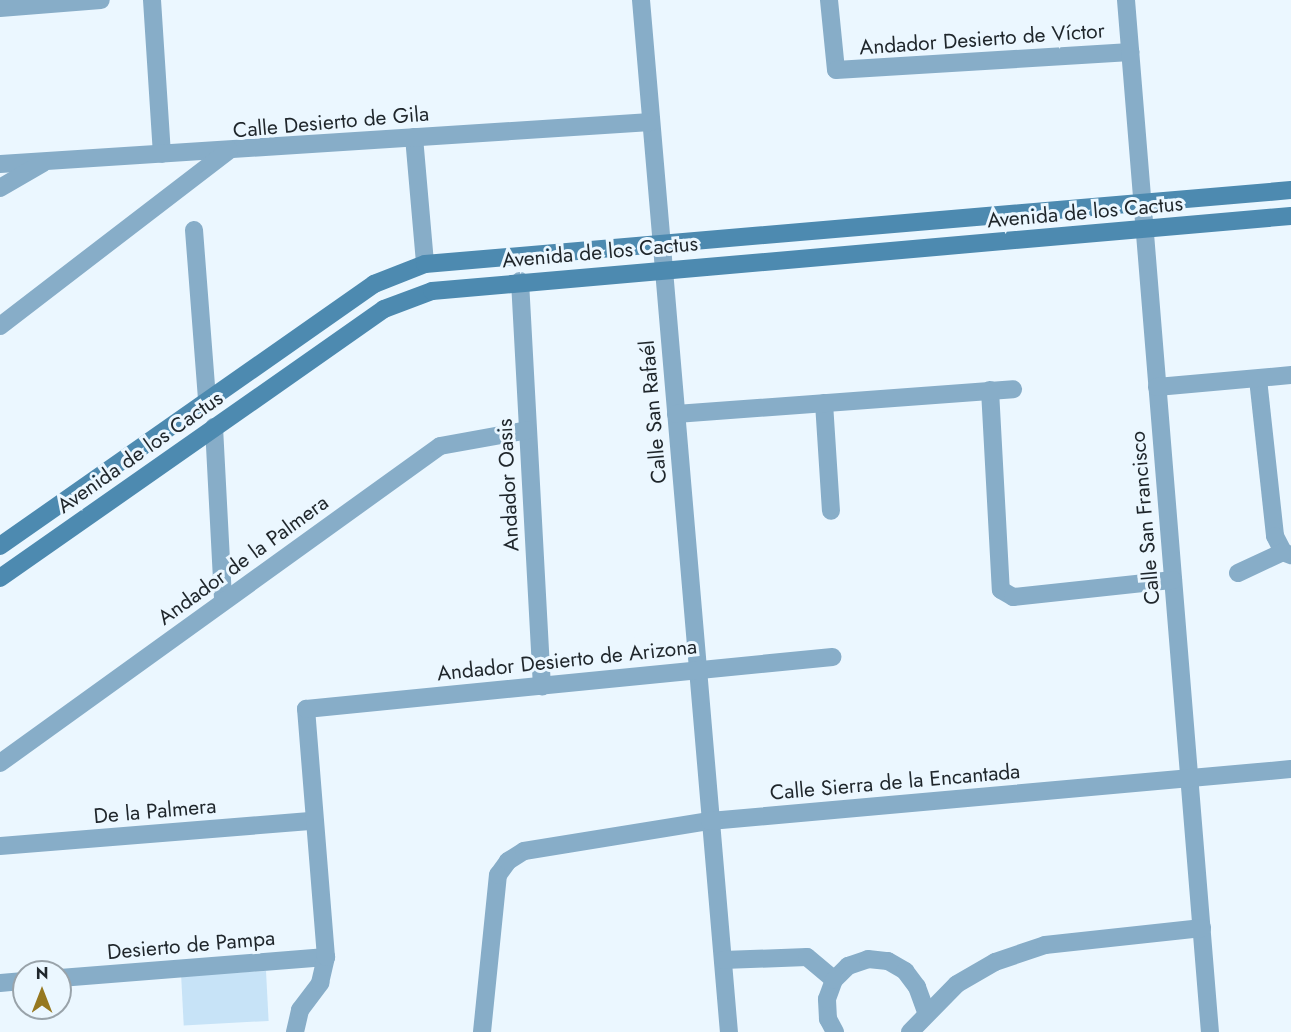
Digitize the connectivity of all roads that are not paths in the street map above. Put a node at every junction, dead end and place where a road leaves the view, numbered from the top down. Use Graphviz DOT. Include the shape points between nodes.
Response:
graph roads {
  1 [pos="100,0"];
  2 [pos="152,0"];
  3 [pos="641,0"];
  4 [pos="829,0"];
  5 [pos="1126,0"];
  6 [pos="0,8"];
  7 [pos="1130,52"];
  8 [pos="651,122"];
  9 [pos="414,138"];
  10 [pos="229,150"];
  11 [pos="162,154"];
  12 [pos="47,161"];
  13 [pos="0,164"];
  14 [pos="0,188"];
  15 [pos="1291,190"];
  16 [pos="1142,203"];
  17 [pos="1291,216"];
  18 [pos="194,230"];
  19 [pos="1144,230"];
  20 [pos="661,243"];
  21 [pos="425,264"];
  22 [pos="664,270"];
  23 [pos="520,281"];
  24 [pos="0,326"];
  25 [pos="1291,375"];
  26 [pos="1258,379"];
  27 [pos="1157,387"];
  28 [pos="1013,389"];
  29 [pos="990,390"];
  30 [pos="207,399"];
  31 [pos="824,403"];
  32 [pos="676,414"];
  33 [pos="214,427"];
  34 [pos="528,430"];
  35 [pos="124,460"];
  36 [pos="138,481"];
  37 [pos="831,511"];
  38 [pos="0,546"];
  39 [pos="1287,553"];
  40 [pos="1238,573"];
  41 [pos="0,578"];
  42 [pos="1173,580"];
  43 [pos="223,602"];
  44 [pos="832,657"];
  45 [pos="698,670"];
  46 [pos="542,686"];
  47 [pos="0,763"];
  48 [pos="1291,769"];
  49 [pos="1189,778"];
  50 [pos="313,821"];
  51 [pos="710,821"];
  52 [pos="0,846"];
  53 [pos="1202,928"];
  54 [pos="326,957"];
  55 [pos="723,960"];
  56 [pos="72,977"];
  57 [pos="834,980"];
  58 [pos="926,1012"];
  59 [pos="295,1032"];
  60 [pos="482,1032"];
  61 [pos="729,1032"];
  62 [pos="835,1032"];
  63 [pos="910,1032"];
  64 [pos="1210,1032"];
  1 -- 6 [label="street"];
  2 -- 11 [label="street"];
  3 -- 8 [label="street, Calle San Rafaél"];
  4 -- 7 [label="street, Andador Desierto de Víctor" via="836,70"];
  5 -- 7 [label="street, Calle San Francisco"];
  7 -- 16 [label="street, Calle San Francisco"];
  8 -- 9 [label="street, Calle Desierto de Gila"];
  8 -- 20 [label="street, Calle San Rafaél"];
  9 -- 10 [label="street, Calle Desierto de Gila"];
  9 -- 21 [label="street"];
  10 -- 11 [label="street"];
  10 -- 24 [label="street, Calle Desierto de Gila"];
  11 -- 12 [label="street"];
  12 -- 13 [label="street"];
  12 -- 14 [label="street"];
  15 -- 16 [label="street, Avenida de los Cactus"];
  16 -- 19 [label="street, Calle San Francisco"];
  16 -- 20 [label="street, Avenida de los Cactus"];
  17 -- 19 [label="street, Avenida de los Cactus"];
  18 -- 30 [label="street"];
  19 -- 22 [label="street, Avenida de los Cactus"];
  19 -- 27 [label="street, Calle San Francisco"];
  20 -- 21 [label="street, Avenida de los Cactus"];
  20 -- 22 [label="street, Calle San Rafaél"];
  21 -- 30 [label="street, Avenida de los Cactus" via="374,284"];
  22 -- 23 [label="street, Avenida de los Cactus"];
  22 -- 32 [label="street, Calle San Rafaél"];
  23 -- 33 [label="street, Avenida de los Cactus" via="432,291 384,309"];
  23 -- 34 [label="street, Andador Oasis"];
  25 -- 26 [label="street"];
  26 -- 27 [label="street"];
  26 -- 39 [label="street" via="1275,536"];
  27 -- 42 [label="street, Calle San Francisco"];
  28 -- 29 [label="street"];
  29 -- 31 [label="street"];
  29 -- 42 [label="street" via="1001,590 1012,597"];
  30 -- 35 [label="street, Avenida de los Cactus"];
  31 -- 32 [label="street"];
  31 -- 37 [label="street"];
  32 -- 45 [label="street, Calle San Rafaél"];
  33 -- 36 [label="street, Avenida de los Cactus"];
  33 -- 43 [label="street"];
  34 -- 43 [label="street, Andador de la Palmera" via="440,446"];
  34 -- 46 [label="street, Andador Oasis"];
  35 -- 36 [label="street"];
  35 -- 38 [label="street, Avenida de los Cactus"];
  36 -- 41 [label="street, Avenida de los Cactus"];
  39 -- 40 [label="street"];
  42 -- 49 [label="street, Calle San Francisco"];
  43 -- 47 [label="street, Andador de la Palmera"];
  44 -- 45 [label="street, Andador Desierto de Arizona"];
  45 -- 46 [label="street, Andador Desierto de Arizona"];
  45 -- 51 [label="street, Calle San Rafaél"];
  46 -- 50 [label="street, Andador Desierto de Arizona" via="306,709"];
  48 -- 49 [label="street, Calle Sierra de la Encantada"];
  49 -- 51 [label="street, Calle Sierra de la Encantada"];
  49 -- 53 [label="street, Calle San Francisco"];
  50 -- 52 [label="street, De la Palmera"];
  50 -- 54 [label="street"];
  51 -- 55 [label="street, Calle San Rafaél"];
  51 -- 60 [label="street, Calle Sierra de la Encantada" via="524,851 508,861 498,875"];
  53 -- 58 [label="street" via="1045,945 995,962 957,984"];
  53 -- 64 [label="street, Calle San Francisco"];
  54 -- 56 [label="street, Desierto de Pampa"];
  54 -- 59 [label="street" via="320,983 300,1010"];
  55 -- 57 [label="street" via="807,957"];
  55 -- 61 [label="street, Calle San Rafaél"];
  57 -- 58 [label="street" via="858,963 888,961 905,971 917,987"];
  57 -- 62 [label="street" via="827,999 828,1019"];
  58 -- 63 [label="street"];
}
